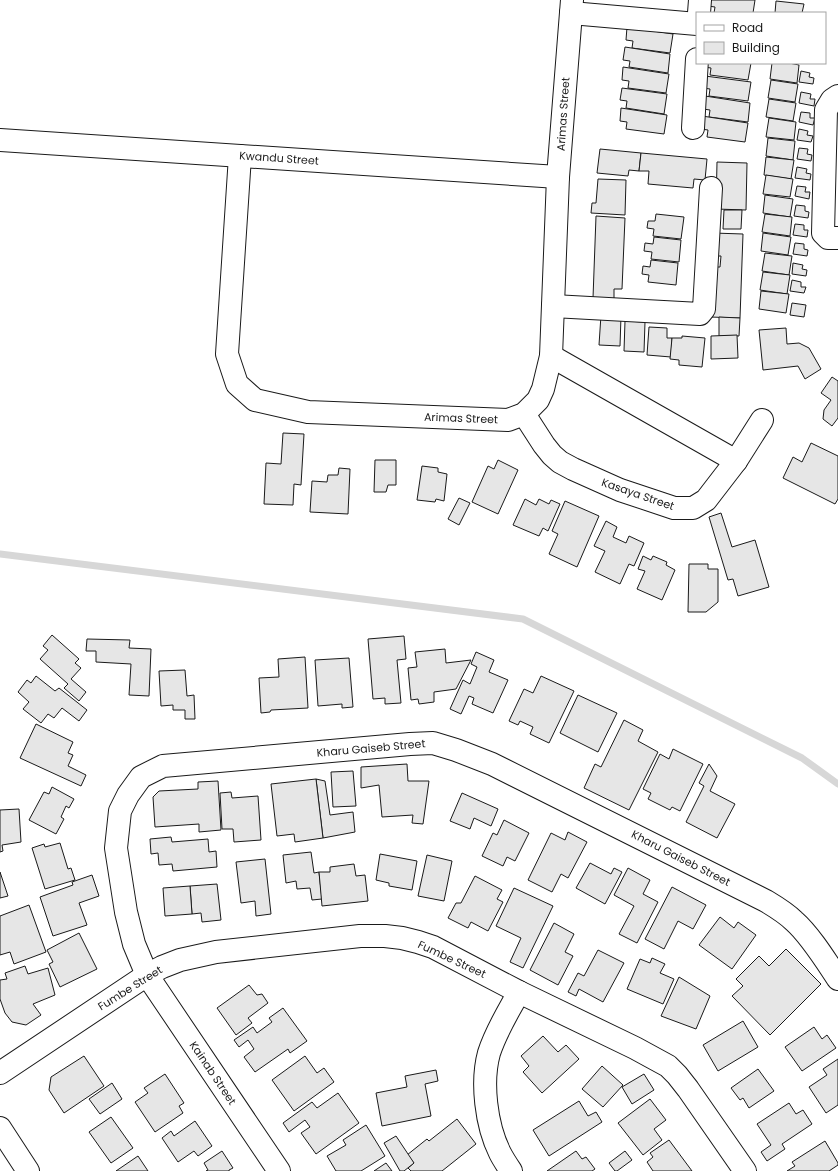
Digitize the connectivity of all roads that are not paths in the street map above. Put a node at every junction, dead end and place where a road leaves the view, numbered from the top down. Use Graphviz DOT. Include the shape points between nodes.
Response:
graph roads {
  1 [pos="700,0"];
  2 [pos="571,6"];
  3 [pos="699,12"];
  4 [pos="696,24"];
  5 [pos="697,64"];
  6 [pos="838,96"];
  7 [pos="693,128"];
  8 [pos="0,140"];
  9 [pos="240,156"];
  10 [pos="558,177"];
  11 [pos="711,188"];
  12 [pos="838,238"];
  13 [pos="553,306"];
  14 [pos="551,356"];
  15 [pos="524,414"];
  16 [pos="762,420"];
  17 [pos="736,461"];
  18 [pos="147,975"];
  19 [pos="838,979"];
  20 [pos="519,992"];
  21 [pos="0,1073"];
  22 [pos="0,1128"];
  23 [pos="28,1171"];
  24 [pos="279,1171"];
  25 [pos="511,1171"];
  26 [pos="745,1171"];
  1 -- 3 [label="street"];
  2 -- 4 [label="street"];
  2 -- 10 [label="street, Arimas Street"];
  5 -- 7 [label="street"];
  6 -- 12 [label="street" via="826,110 823,233 828,238"];
  8 -- 9 [label="street, Kwandu Street"];
  9 -- 10 [label="street, Kwandu Street"];
  9 -- 15 [label="street, Arimas Street" via="227,354 237,384 255,400 308,412 508,420"];
  10 -- 13 [label="street, Arimas Street"];
  11 -- 13 [label="street" via="704,309 700,314"];
  13 -- 14 [label="street, Arimas Street"];
  14 -- 15 [label="street, Arimas Street" via="538,400"];
  14 -- 17 [label="street"];
  15 -- 17 [label="street, Kasaya Street" via="544,445 560,462 620,490 674,508 693,508 706,500"];
  16 -- 17 [label="street, Kasaya Street"];
  18 -- 19 [label="street, Kharu Gaiseb Street" via="134,944 126,912 116,848 120,811 141,777 163,766 432,743 492,764 766,901 796,922"];
  18 -- 20 [label="street, Fumbe Street" via="180,960 216,952 360,936 385,936 433,947"];
  18 -- 21 [label="street, Fumbe Street"];
  18 -- 24 [label="street, Kainab Street"];
  20 -- 25 [label="street" via="496,1034 486,1074 488,1114 492,1133"];
  20 -- 26 [label="street, Fumbe Street" via="668,1066 688,1089"];
  22 -- 23 [label="street"];
}
